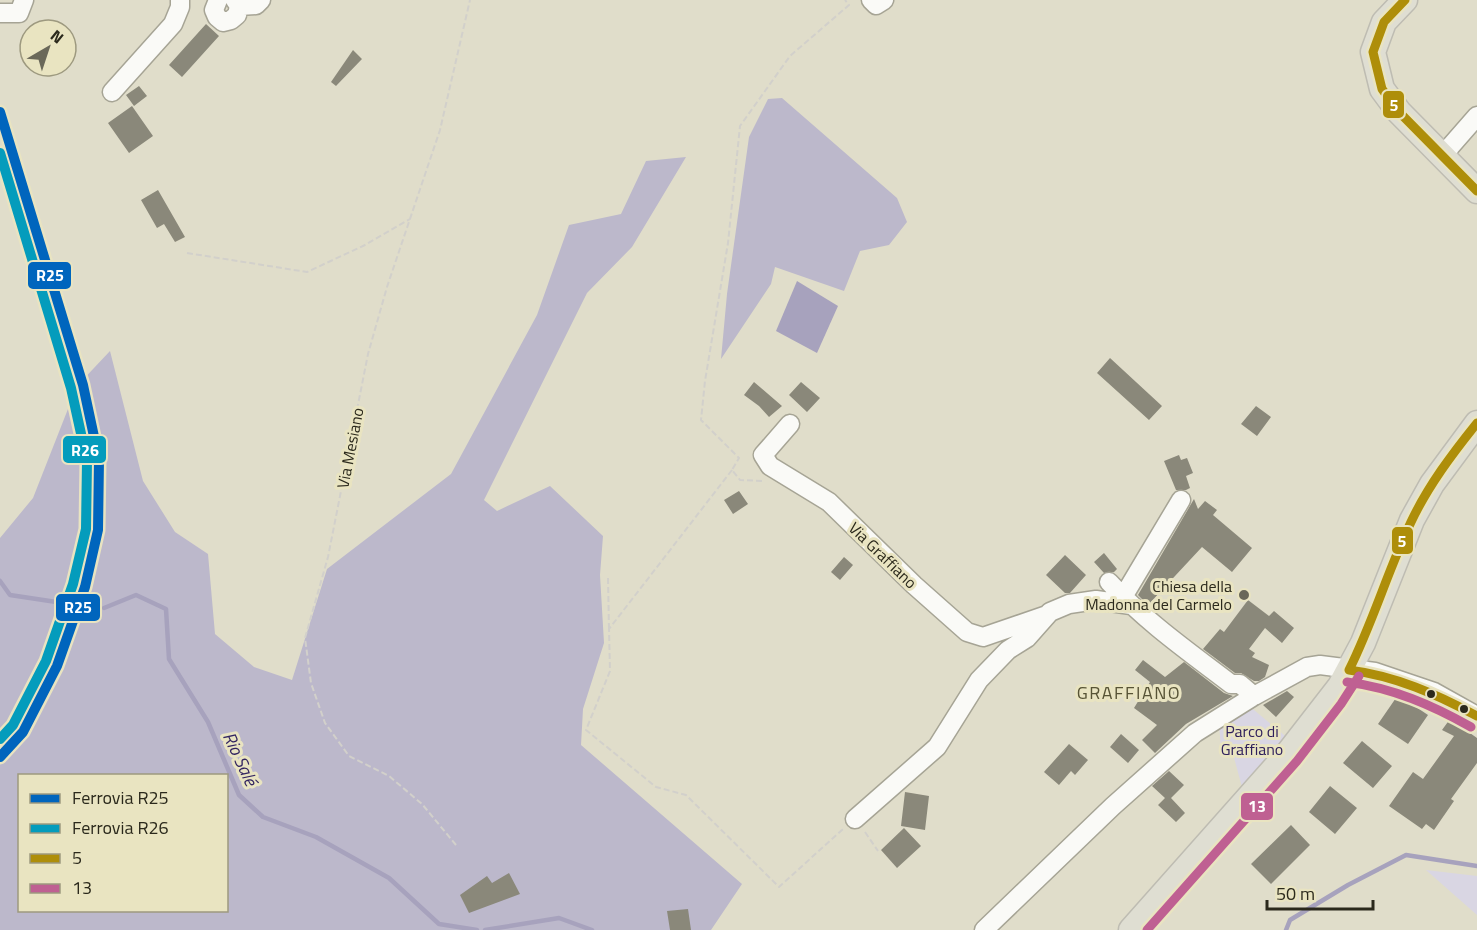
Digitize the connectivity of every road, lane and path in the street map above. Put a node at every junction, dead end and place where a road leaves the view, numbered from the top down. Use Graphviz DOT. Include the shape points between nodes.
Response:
graph roads {
  1 [pos="180,0"];
  2 [pos="218,0"];
  3 [pos="261,0"];
  4 [pos="470,0"];
  5 [pos="845,0"];
  6 [pos="871,0"];
  7 [pos="884,0"];
  8 [pos="1405,0"];
  9 [pos="237,3"];
  10 [pos="112,92"];
  11 [pos="1477,117"];
  12 [pos="1442,156"];
  13 [pos="1477,191"];
  14 [pos="410,219"];
  15 [pos="187,253"];
  16 [pos="1477,423"];
  17 [pos="790,424"];
  18 [pos="732,470"];
  19 [pos="750,479"];
  20 [pos="1181,500"];
  21 [pos="608,578"];
  22 [pos="1109,582"];
  23 [pos="1127,601"];
  24 [pos="1047,615"];
  25 [pos="609,629"];
  26 [pos="1349,670"];
  27 [pos="1254,696"];
  28 [pos="1477,716"];
  29 [pos="855,819"];
  30 [pos="456,845"];
  31 [pos="878,851"];
  32 [pos="984,930"];
  33 [pos="1131,930"];
  1 -- 10 [label="street" via="173,24"];
  2 -- 9 [label="street" via="214,10 223,22 237,15"];
  3 -- 9 [label="street" via="256,5"];
  4 -- 14 [label="path, Via Mesiano" via="440,130"];
  5 -- 18 [label="path" via="849,5 790,56 740,126 728,243 701,420 739,458"];
  6 -- 7 [label="street" via="876,5"];
  8 -- 12 [label="main road" via="1384,22 1377,37 1373,52 1376,68 1387,97"];
  11 -- 12 [label="street"];
  12 -- 13 [label="main road"];
  14 -- 15 [label="path" via="307,272"];
  14 -- 30 [label="path, Via Mesiano" via="368,354 328,557 306,638 311,683 325,723 349,756 388,776 422,804"];
  16 -- 26 [label="main road" via="1438,475 1412,520"];
  17 -- 24 [label="street, Via Graffiano" via="763,456 770,466 829,502 967,632 983,637"];
  18 -- 19 [label="path" via="740,480"];
  18 -- 25 [label="path"];
  20 -- 23 [label="street"];
  21 -- 25 [label="path"];
  22 -- 23 [label="street"];
  23 -- 24 [label="street, Via Graffiano" via="1069,604"];
  23 -- 27 [label="street" via="1231,684 1240,684"];
  24 -- 29 [label="street, Via Graffiano" via="979,680 938,747"];
  25 -- 29 [label="path" via="610,671 586,730 656,787 686,795 779,887"];
  26 -- 27 [label="street" via="1306,667"];
  26 -- 28 [label="street" via="1375,672 1434,693"];
  26 -- 33 [label="main road" via="1288,753"];
  27 -- 32 [label="street" via="1174,751"];
  29 -- 31 [label="path"];
}
